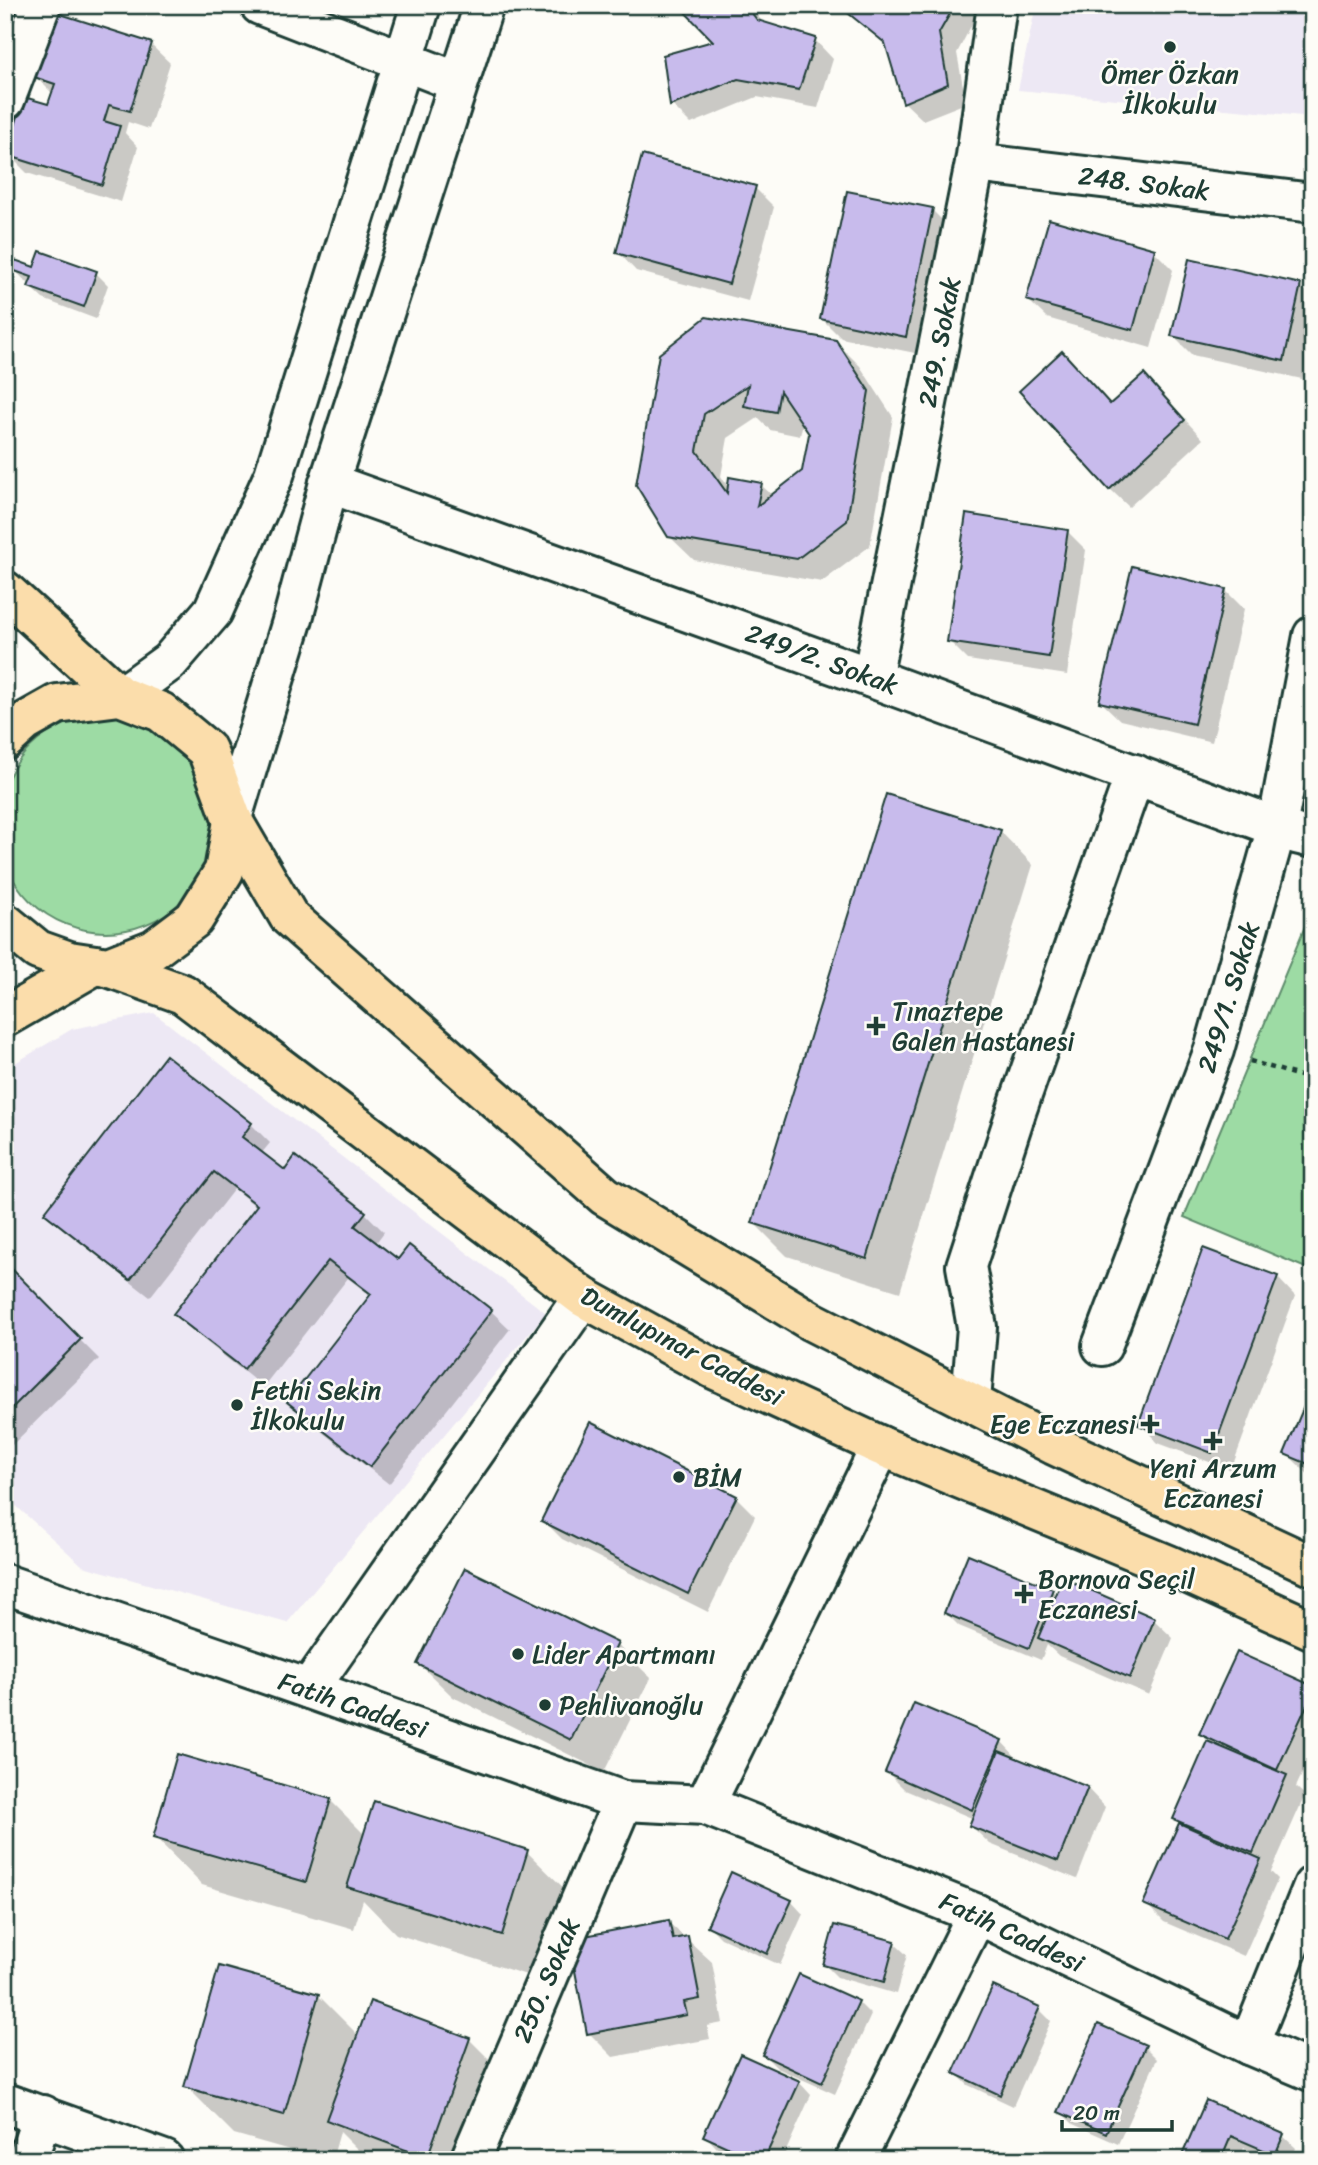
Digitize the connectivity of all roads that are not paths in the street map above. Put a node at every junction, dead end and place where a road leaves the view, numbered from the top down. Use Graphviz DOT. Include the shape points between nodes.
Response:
graph roads {
  1 [pos="41,5"];
  2 [pos="260,5"];
  3 [pos="421,5"];
  4 [pos="484,5"];
  5 [pos="997,5"];
  6 [pos="403,62"];
  7 [pos="458,82"];
  8 [pos="5,100"];
  9 [pos="975,163"];
  10 [pos="1313,203"];
  11 [pos="330,483"];
  12 [pos="5,591"];
  13 [pos="1313,636"];
  14 [pos="872,678"];
  15 [pos="121,696"];
  16 [pos="5,740"];
  17 [pos="1135,774"];
  18 [pos="233,819"];
  19 [pos="1295,832"];
  20 [pos="5,923"];
  21 [pos="102,966"];
  22 [pos="5,1017"];
  23 [pos="583,1297"];
  24 [pos="1102,1346"];
  25 [pos="971,1401"];
  26 [pos="881,1446"];
  27 [pos="1313,1566"];
  28 [pos="5,1584"];
  29 [pos="1313,1630"];
  30 [pos="309,1689"];
  31 [pos="623,1801"];
  32 [pos="705,1805"];
  33 [pos="1313,1886"];
  34 [pos="977,1914"];
  35 [pos="1249,2045"];
  36 [pos="1313,2072"];
  37 [pos="5,2103"];
  38 [pos="43,2115"];
  39 [pos="27,2160"];
  40 [pos="164,2160"];
  41 [pos="470,2160"];
  42 [pos="855,2160"];
  1 -- 8 [label="street"];
  2 -- 6 [label="street"];
  3 -- 6 [label="street"];
  4 -- 7 [label="street"];
  5 -- 9 [label="street, 249. Sokak"];
  6 -- 7 [label="street"];
  6 -- 15 [label="street" via="274,475 213,611 169,662"];
  7 -- 11 [label="street"];
  9 -- 10 [label="street, 248. Sokak"];
  9 -- 14 [label="street, 249. Sokak"];
  11 -- 14 [label="street, 249/2. Sokak"];
  11 -- 18 [label="street"];
  12 -- 15 [label="main road"];
  13 -- 19 [label="street, 249/1. Sokak"];
  14 -- 17 [label="street, 249/2. Sokak"];
  15 -- 16 [label="main road" via="57,704"];
  15 -- 18 [label="main road" via="162,712 207,750"];
  17 -- 19 [label="street, 249/2. Sokak"];
  17 -- 25 [label="street" via="966,1266 977,1327"];
  18 -- 21 [label="main road" via="224,872 194,919 154,949"];
  18 -- 25 [label="main road" via="289,917 604,1196 811,1321"];
  19 -- 24 [label="street, 249/1. Sokak"];
  20 -- 21 [label="main road, Dumlupınar Caddesi" via="38,950"];
  21 -- 22 [label="main road"];
  21 -- 23 [label="main road, Dumlupınar Caddesi" via="183,994"];
  23 -- 26 [label="main road, Dumlupınar Caddesi" via="714,1369"];
  23 -- 30 [label="street"];
  25 -- 27 [label="main road"];
  26 -- 29 [label="main road, Dumlupınar Caddesi" via="1169,1564"];
  26 -- 32 [label="street"];
  28 -- 30 [label="street, Fatih Caddesi"];
  30 -- 31 [label="street, Fatih Caddesi"];
  31 -- 32 [label="street, Fatih Caddesi"];
  31 -- 41 [label="street, 250. Sokak"];
  32 -- 34 [label="street, Fatih Caddesi"];
  33 -- 35 [label="street"];
  34 -- 35 [label="street, Fatih Caddesi"];
  34 -- 42 [label="street"];
  35 -- 36 [label="street, Fatih Caddesi"];
  37 -- 38 [label="street"];
  38 -- 39 [label="street"];
  38 -- 40 [label="street"];
}
